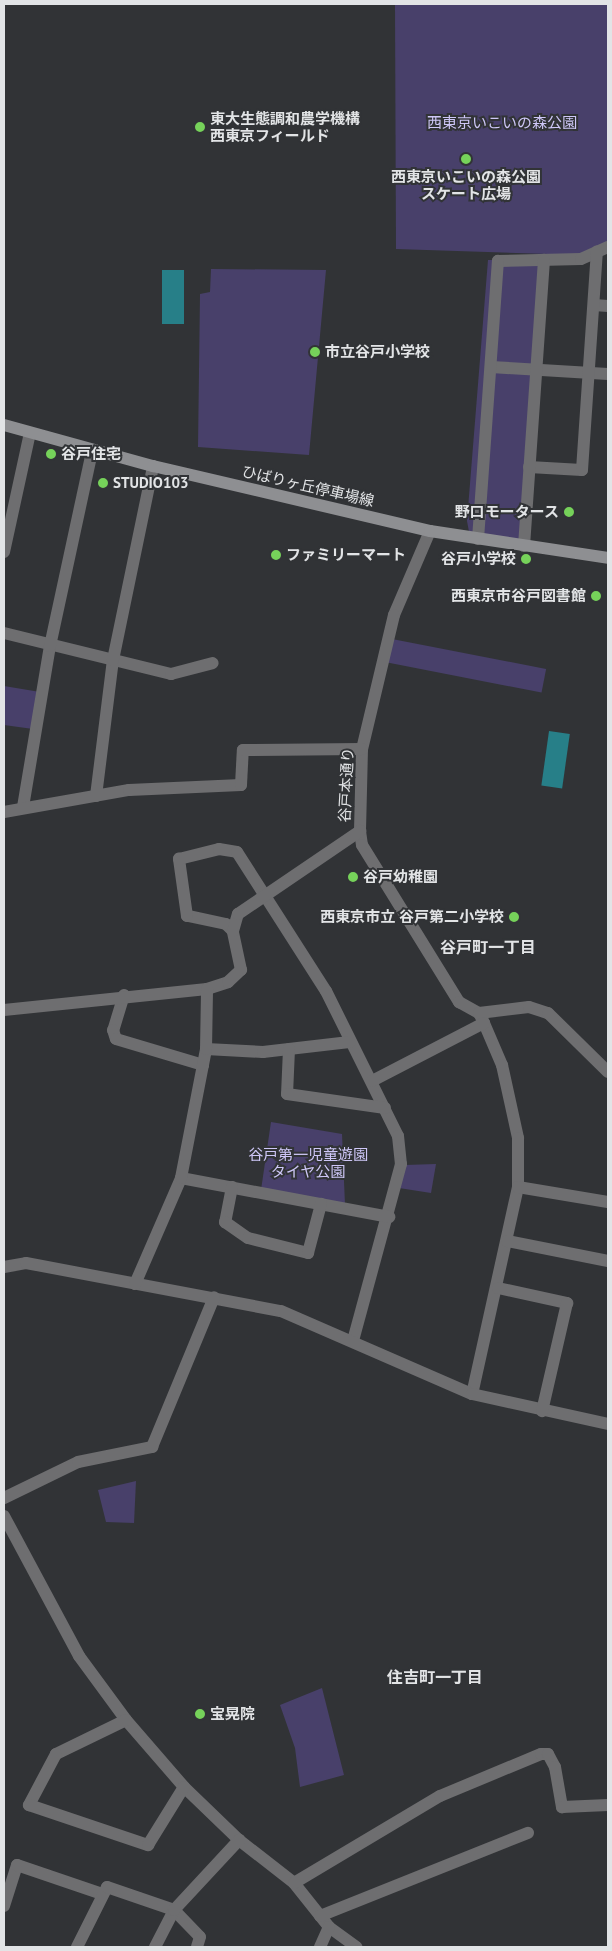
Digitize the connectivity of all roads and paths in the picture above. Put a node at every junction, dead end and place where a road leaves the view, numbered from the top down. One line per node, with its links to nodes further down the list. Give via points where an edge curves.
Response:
1 (603, 249): 2 (street, via 581,259); 3 (street)
2 (544, 260): 5 (street, via 498,260); 6 (street)
3 (594, 305): 4 (street); 7 (street)
4 (608, 306)
5 (490, 367): 6 (street); 15 (street)
6 (537, 368): 7 (street); 13 (street)
7 (589, 372): 8 (street); 13 (street, via 582,470)
8 (608, 374)
9 (4, 425): 10 (main road, ひばりヶ丘停車場線)
10 (30, 433): 11 (main road, ひばりヶ丘停車場線); 17 (street)
11 (92, 451): 12 (main road, ひばりヶ丘停車場線); 20 (street)
12 (153, 466): 14 (main road, ひばりヶ丘停車場線); 21 (street)
13 (530, 467): 16 (street)
14 (430, 531): 15 (main road, ひばりヶ丘停車場線); 23 (street, 谷戸本通り, via 394,615)
15 (478, 538): 16 (main road, ひばりヶ丘停車場線)
16 (524, 546): 18 (main road, ひばりヶ丘停車場線)
17 (4, 552)
18 (608, 558)
19 (4, 633): 20 (street)
20 (50, 646): 21 (street); 25 (street)
21 (113, 660): 22 (street, via 171,674); 24 (street)
22 (213, 663)
23 (362, 749): 24 (street, via 243,750 241,785 128,790); 27 (street, 谷戸本通り)
24 (96, 796): 25 (street)
25 (23, 807): 26 (street)
26 (4, 812)
27 (360, 831): 28 (street); 33 (street, 谷戸本通り, via 362,845 459,1002)
28 (263, 894): 29 (street, via 238,914); 29 (street, via 237,852 219,849 179,859 187,916 226,924); 34 (street, via 326,991)
29 (233, 931): 30 (street, via 241,970 228,982)
30 (207, 989): 31 (street); 35 (street)
31 (124, 995): 32 (street, via 53,1008); 37 (street, via 113,1030 116,1039)
32 (4, 1010)
33 (481, 1018): 38 (street, via 529,1007 548,1012); 39 (street); 43 (street, via 502,1065 518,1138)
34 (349, 1042): 36 (street); 39 (street)
35 (206, 1049): 36 (street); 37 (street)
36 (289, 1049): 40 (street, via 287,1094)
37 (203, 1065): 41 (street)
38 (608, 1067)
39 (372, 1081): 40 (street)
40 (385, 1108): 46 (street, via 398,1136 401,1164)
41 (181, 1178): 42 (street); 50 (street)
42 (232, 1187): 45 (street); 45 (street, via 225,1222 248,1238 308,1253)
43 (518, 1187): 44 (street); 47 (street)
44 (608, 1202)
45 (321, 1204): 46 (street)
46 (389, 1217): 53 (street)
47 (507, 1241): 48 (street); 51 (street)
48 (608, 1261)
49 (4, 1267): 50 (street, via 26,1263)
50 (135, 1284): 52 (street)
51 (498, 1288): 54 (street); 55 (street, via 567,1303)
52 (214, 1297): 53 (street, via 281,1311); 57 (street, via 152,1447 78,1462)
53 (353, 1341): 54 (street)
54 (472, 1394): 55 (street)
55 (542, 1411): 56 (street)
56 (608, 1424)
57 (4, 1498)
58 (4, 1516): 59 (street, via 79,1656)
59 (126, 1720): 60 (street); 60 (street, via 56,1754 29,1805 148,1845)
60 (184, 1787): 63 (street)
61 (608, 1805): 64 (street, via 562,1808 555,1766 548,1754 542,1754 440,1796)
62 (528, 1833): 68 (street)
63 (238, 1840): 64 (street); 67 (street)
64 (294, 1883): 68 (street)
65 (102, 1894): 66 (street, via 17,1865); 67 (street, via 107,1887 116,1888); 70 (street)
66 (4, 1906)
67 (174, 1910): 71 (street); 72 (street, via 200,1937)
68 (320, 1916): 69 (street)
69 (329, 1926): 73 (street); 74 (street)
70 (77, 1947)
71 (155, 1947)
72 (197, 1947)
73 (320, 1947)
74 (357, 1947)

